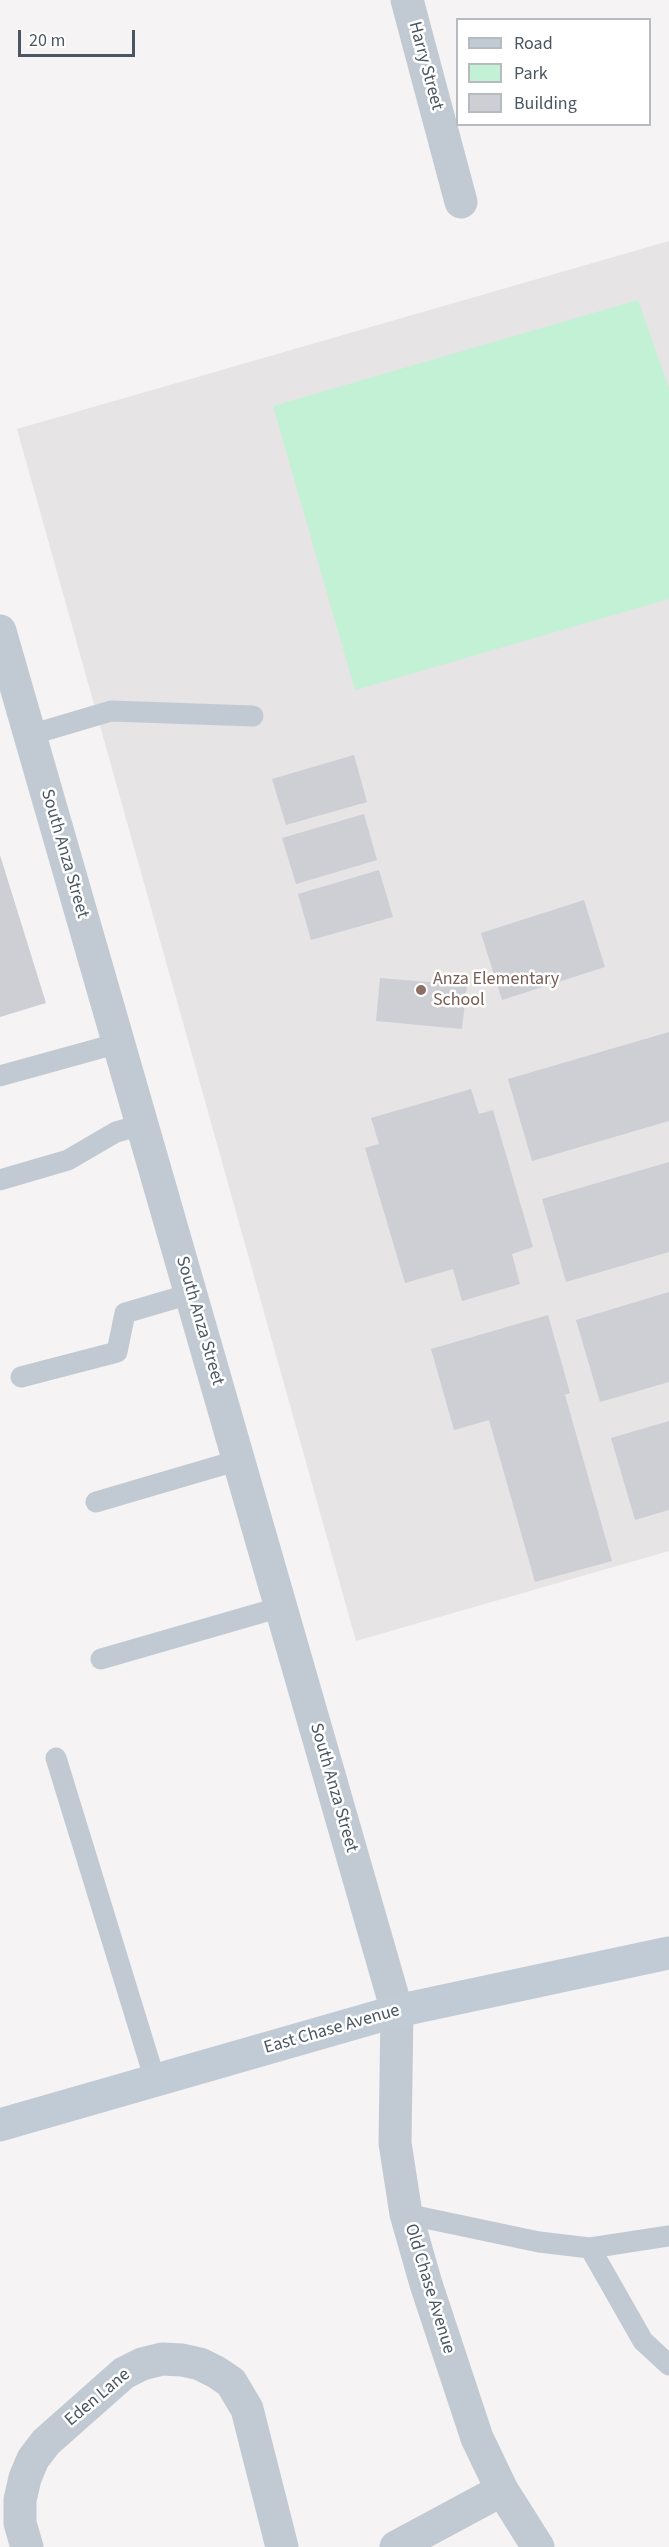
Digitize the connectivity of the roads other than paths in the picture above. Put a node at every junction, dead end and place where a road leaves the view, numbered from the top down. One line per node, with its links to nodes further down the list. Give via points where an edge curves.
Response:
1 (407, 0): 2 (street, Harry Street)
2 (461, 202)
3 (0, 631): 5 (street, South Anza Street)
4 (253, 716): 5 (lane, via 111,711)
5 (30, 735): 6 (street, South Anza Street)
6 (118, 1043): 7 (lane); 8 (street, South Anza Street)
7 (0, 1076)
8 (142, 1125): 9 (lane, via 116,1132 68,1160); 10 (street, South Anza Street)
9 (0, 1180)
10 (190, 1293): 11 (lane, via 125,1313 117,1352); 12 (street, South Anza Street)
11 (21, 1377)
12 (239, 1460): 13 (lane); 14 (street, South Anza Street)
13 (96, 1502)
14 (281, 1607): 15 (lane); 18 (street, South Anza Street)
15 (101, 1659)
16 (56, 1758): 19 (lane)
17 (669, 1953): 18 (main road, East Chase Avenue)
18 (397, 2011): 19 (main road, East Chase Avenue); 21 (street, Old Chase Avenue, via 395,2143)
19 (155, 2080): 20 (main road, East Chase Avenue)
20 (0, 2125)
21 (406, 2214): 23 (lane, via 539,2242); 25 (street, Old Chase Avenue, via 477,2439)
22 (669, 2236): 23 (lane)
23 (590, 2248): 24 (lane, via 643,2341)
24 (669, 2365)
25 (502, 2490): 28 (street); 29 (street, Old Chase Avenue)
26 (27, 2547): 27 (street, Eden Lane, via 20,2523 20,2500 33,2459 46,2442 123,2373 162,2359 200,2364 231,2382 247,2409)
27 (282, 2547)
28 (396, 2547)
29 (538, 2547)

